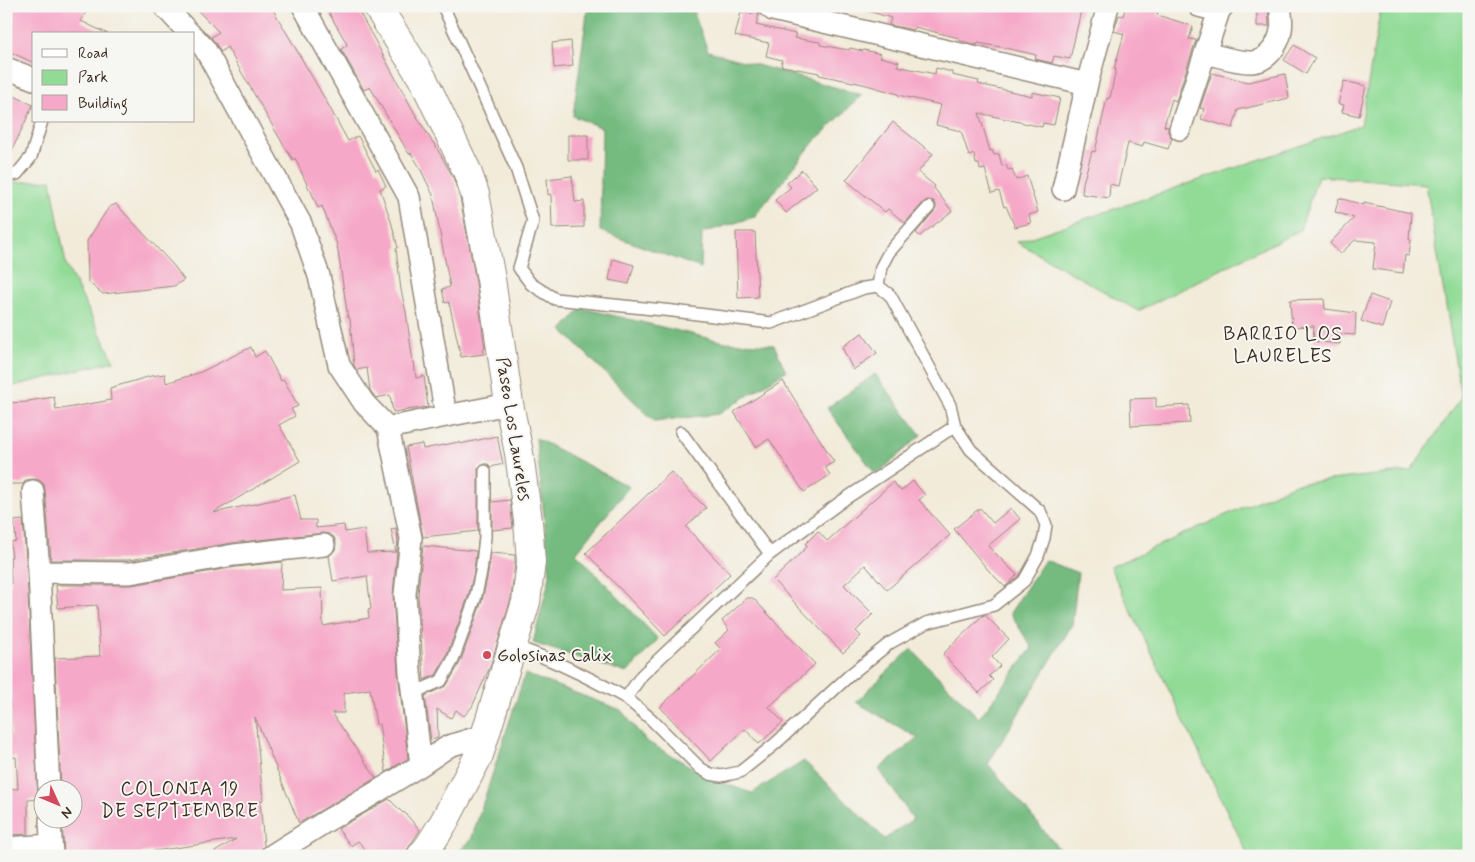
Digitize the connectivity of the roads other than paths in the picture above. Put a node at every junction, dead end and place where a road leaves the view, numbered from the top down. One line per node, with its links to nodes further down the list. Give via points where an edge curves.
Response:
1 (164, 6): 9 (street)
2 (303, 6): 22 (street, via 409,197)
3 (377, 6): 21 (street, Paseo Los Laureles, via 424,80 468,171 491,279)
4 (443, 6): 20 (lane, via 516,168 532,222 519,268 531,284 555,299 770,323 864,288)
5 (768, 6): 14 (street, via 773,10)
6 (1108, 6): 14 (street)
7 (1281, 6): 11 (street, via 1279,39 1264,58 1252,62)
8 (1214, 8): 11 (street)
9 (188, 32)
10 (195, 38): 24 (street, via 205,49 301,224 319,276 339,365 364,403)
11 (1205, 53): 16 (street)
12 (6, 68): 13 (street)
13 (32, 78)
14 (1087, 84): 18 (street)
15 (42, 122): 17 (lane, via 31,157 17,174)
16 (1180, 129)
17 (6, 176)
18 (1063, 189)
19 (929, 207): 20 (lane, via 888,252)
20 (878, 286): 23 (lane, via 890,295 950,405)
21 (509, 404): 22 (street); 31 (street, Paseo Los Laureles, via 519,453 531,562 526,602)
22 (446, 416): 24 (street)
23 (955, 426): 29 (lane, via 842,501); 33 (lane, via 971,450 1040,511 1046,525 1044,538 1024,581 994,605 926,623 890,643 740,772 721,776 700,768)
24 (388, 428): 32 (street, via 411,538 405,594)
25 (680, 432): 29 (lane)
26 (485, 470): 32 (lane, via 485,537 475,599 453,660 441,681)
27 (33, 491): 30 (street)
28 (324, 546): 30 (street, via 234,555 130,574)
29 (770, 554): 33 (lane, via 642,675)
30 (39, 572): 36 (street)
31 (513, 646): 33 (lane); 34 (street, Paseo Los Laureles)
32 (412, 693): 35 (street)
33 (626, 698)
34 (485, 735): 35 (street, via 449,746); 41 (street, Paseo Los Laureles, via 462,788)
35 (421, 765): 40 (street)
36 (49, 780)
37 (50, 830): 39 (street)
38 (6, 848): 39 (street)
39 (51, 850)
40 (271, 856)
41 (421, 856)

